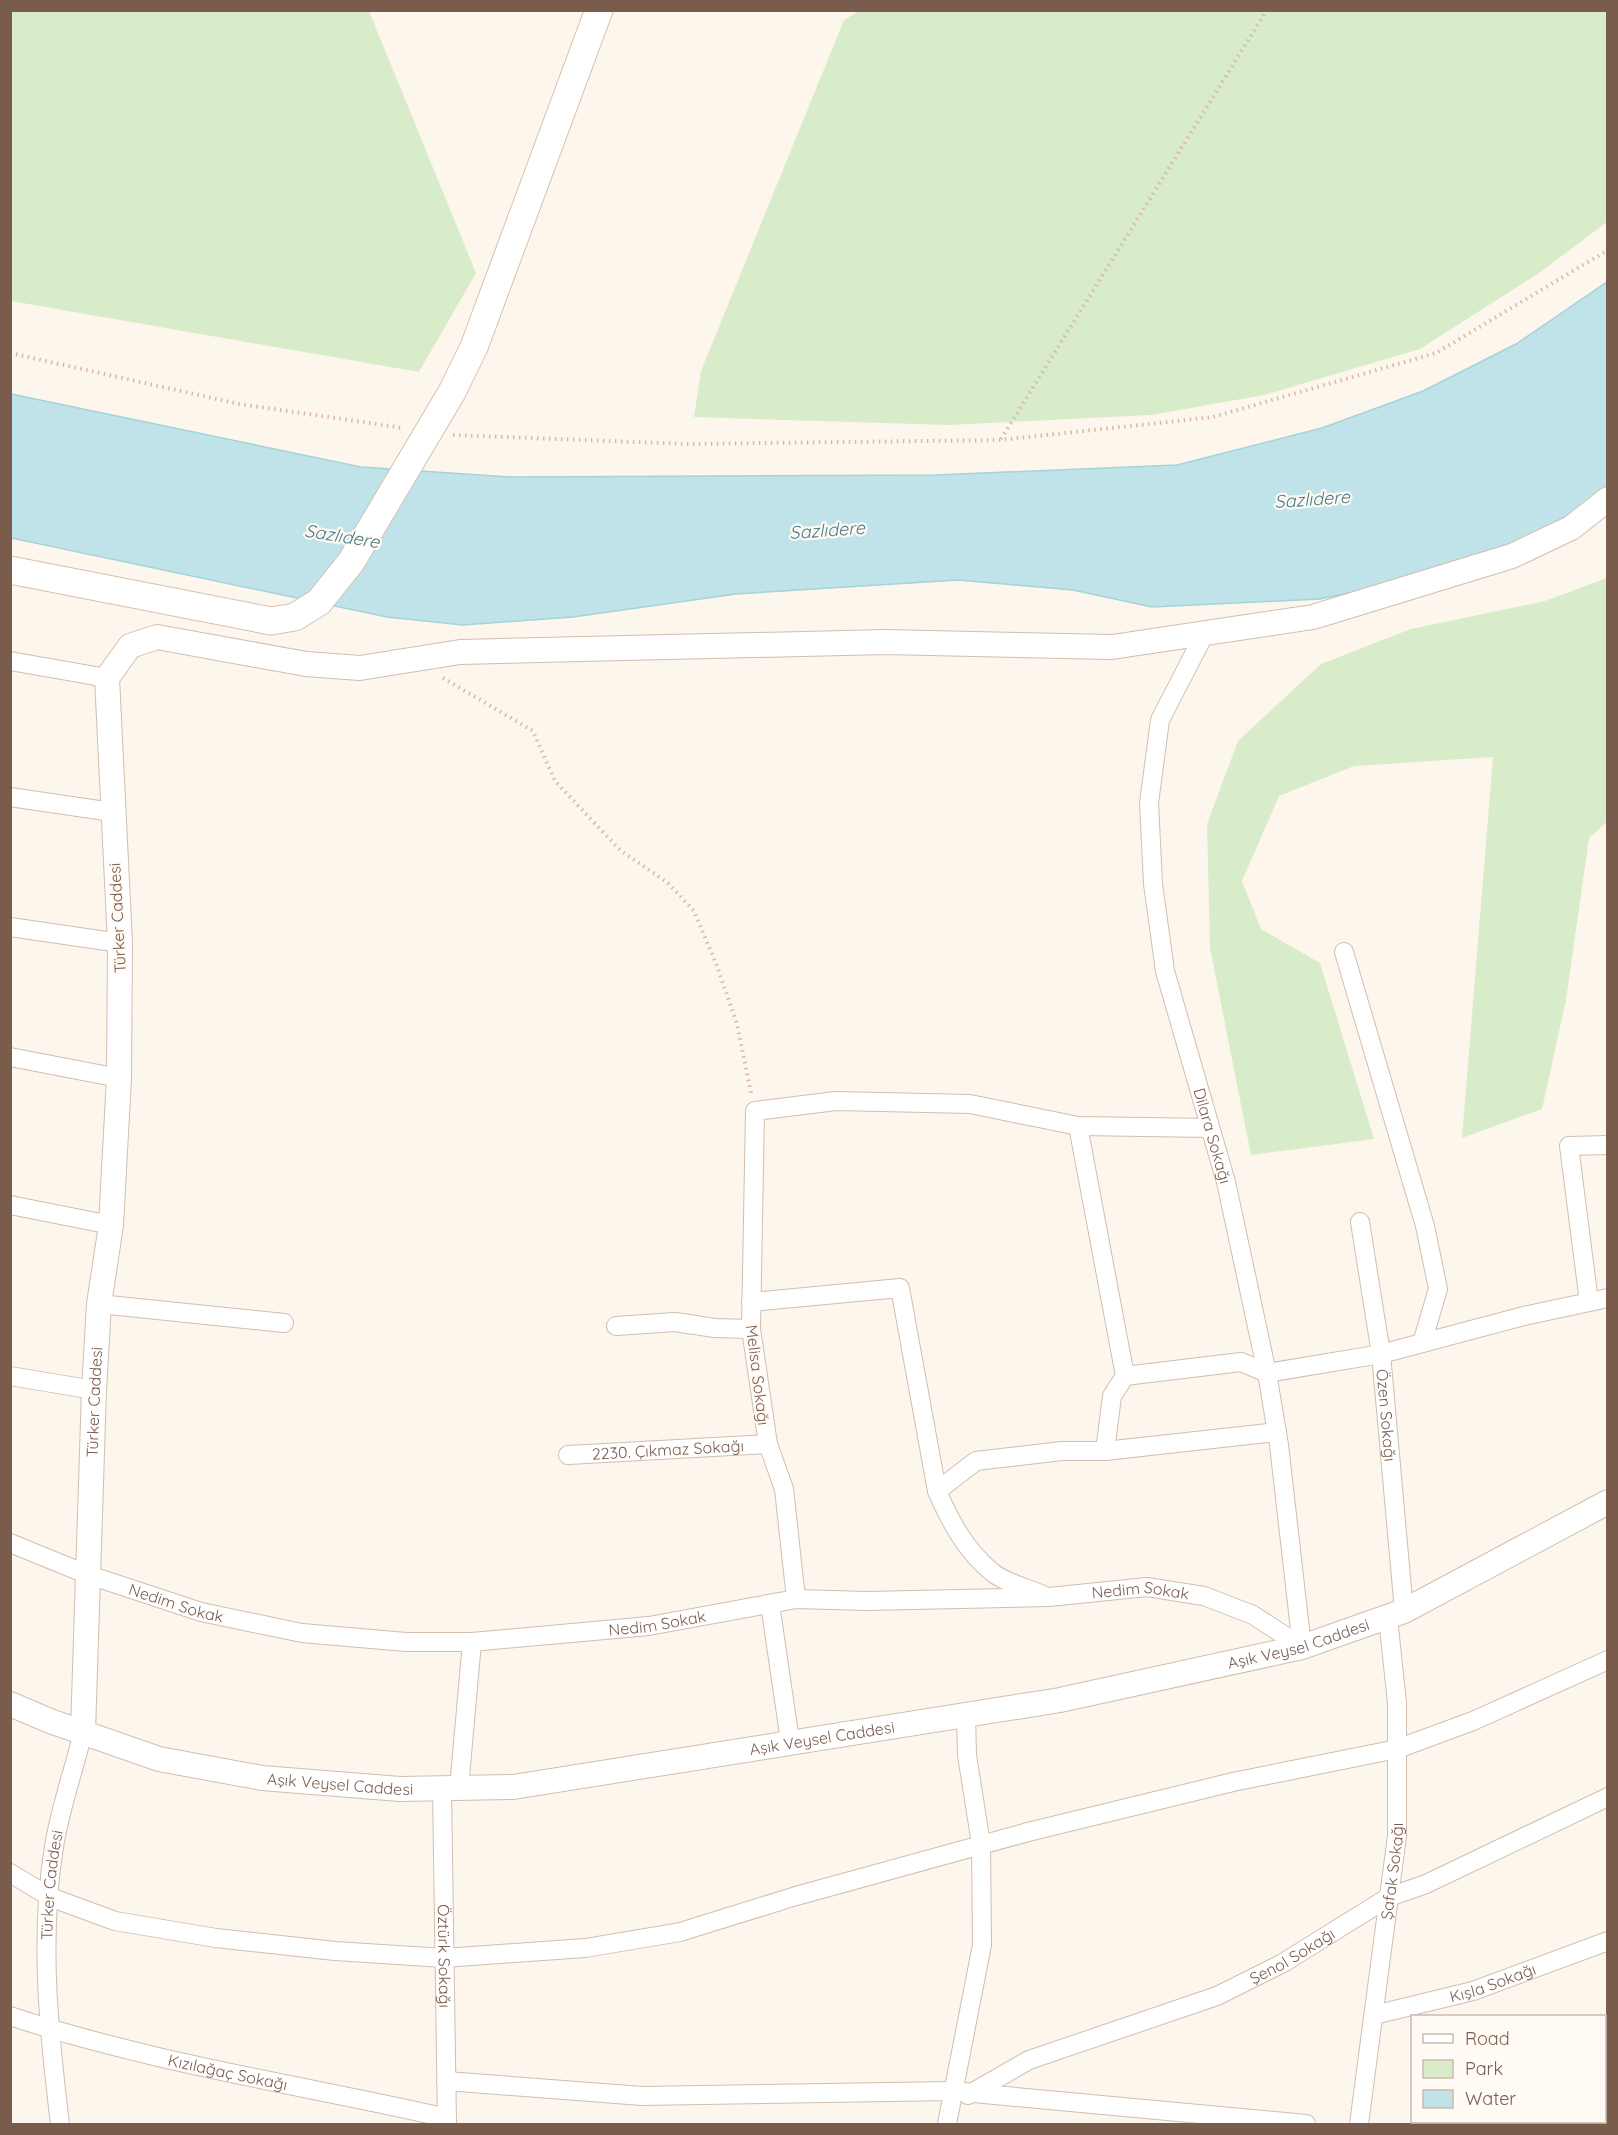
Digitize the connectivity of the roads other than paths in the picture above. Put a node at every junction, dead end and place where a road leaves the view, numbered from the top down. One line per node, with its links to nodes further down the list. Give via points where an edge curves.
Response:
1 (599, 10): 3 (main road, via 474,347 430,432 356,553 319,602 295,618 270,621)
2 (1608, 499): 4 (street, via 1571,528 1512,556 1312,617)
3 (10, 570)
4 (1205, 633): 6 (street, via 1112,647 885,642 460,652 360,668 306,664 157,637 130,646); 15 (street, Dilara Sokağı, via 1160,720 1149,803 1153,884 1165,971)
5 (10, 660): 6 (street)
6 (106, 678): 8 (street, Türker Caddesi)
7 (10, 797): 8 (street)
8 (112, 812): 10 (street, Türker Caddesi)
9 (10, 927): 10 (street)
10 (120, 943): 13 (street, Türker Caddesi)
11 (1344, 952): 27 (street, via 1425,1226 1438,1289)
12 (10, 1057): 13 (street)
13 (119, 1078): 19 (street, Türker Caddesi)
14 (1078, 1126): 15 (street); 21 (street, Melisa Sokağı, via 970,1104 836,1101 754,1111); 31 (street)
15 (1210, 1128): 29 (street, Dilara Sokağı, via 1226,1182)
16 (1608, 1145): 22 (street, via 1569,1146)
17 (10, 1205): 19 (street)
18 (1360, 1222): 28 (street, Özen Sokağı)
19 (111, 1225): 23 (street, Türker Caddesi)
20 (1608, 1298): 22 (street)
21 (751, 1302): 26 (street, Melisa Sokağı); 37 (street, via 900,1288)
22 (1589, 1302): 27 (street)
23 (99, 1304): 24 (street); 32 (street, Türker Caddesi)
24 (284, 1323)
25 (616, 1326): 26 (street, via 675,1322)
26 (751, 1329): 34 (street, Melisa Sokağı)
27 (1422, 1343): 28 (street)
28 (1381, 1354): 29 (street); 44 (street, Özen Sokağı)
29 (1267, 1373): 31 (street, via 1241,1362); 33 (street, Dilara Sokağı)
30 (10, 1376): 32 (street)
31 (1125, 1376): 35 (street, via 1112,1396)
32 (94, 1390): 40 (street, Türker Caddesi)
33 (1277, 1432): 35 (street); 46 (street, Dilara Sokağı)
34 (768, 1444): 36 (street, 2230. Çıkmaz Sokağı); 42 (street, Melisa Sokağı, via 784,1489)
35 (1105, 1451): 37 (street, via 1062,1451 976,1461)
36 (568, 1455)
37 (937, 1491): 41 (street, via 964,1543 993,1573)
38 (1608, 1502): 44 (street, Aşık Veysel Caddesi)
39 (10, 1543): 40 (street, Nedim Sokak)
40 (86, 1574): 45 (street, Nedim Sokak, via 201,1612 302,1633 406,1642); 50 (street, Türker Caddesi)
41 (1049, 1597): 42 (street, Nedim Sokak); 46 (street, Nedim Sokak, via 1147,1587 1204,1596 1253,1615)
42 (796, 1599): 43 (street, Nedim Sokak)
43 (770, 1604): 45 (street, Nedim Sokak, via 649,1626); 51 (street)
44 (1396, 1614): 46 (street, Aşık Veysel Caddesi); 52 (street, Şafak Sokağı)
45 (472, 1642): 53 (street, Öztürk Sokağı)
46 (1302, 1647): 49 (street, Aşık Veysel Caddesi, via 1060,1700)
47 (1608, 1660): 52 (street, via 1473,1721)
48 (10, 1704): 50 (street, Aşık Veysel Caddesi)
49 (966, 1715): 51 (street, Aşık Veysel Caddesi); 55 (street, via 967,1755)
50 (83, 1732): 53 (street, Aşık Veysel Caddesi, via 159,1759 262,1778 400,1789); 57 (street, Türker Caddesi, via 54,1846)
51 (790, 1742): 53 (street, Aşık Veysel Caddesi, via 513,1787)
52 (1397, 1749): 55 (street, via 1233,1782); 58 (street, Şafak Sokağı, via 1397,1836)
53 (451, 1788): 60 (street, Öztürk Sokağı)
54 (1608, 1797): 58 (street, Şenol Sokağı, via 1426,1884)
55 (981, 1844): 60 (street, via 680,1932 585,1948); 65 (street, via 982,1945)
56 (10, 1872): 57 (street)
57 (50, 1897): 60 (street, via 115,1921 216,1938 335,1952); 63 (street, Türker Caddesi, via 46,1941)
58 (1389, 1897): 61 (street, Şafak Sokağı); 65 (street, Şenol Sokağı, via 1283,1963 1217,1996 1029,2060)
59 (1608, 1941): 61 (street, Kışla Sokağı, via 1473,1990)
60 (444, 1958): 64 (street, Öztürk Sokağı)
61 (1374, 2015): 70 (street, Şafak Sokağı)
62 (10, 2016): 63 (street, Kızılağaç Sokağı)
63 (51, 2030): 66 (street, Kızılağaç Sokağı); 67 (street, Türker Caddesi)
64 (446, 2081): 65 (street, via 642,2096); 66 (street, Öztürk Sokağı)
65 (960, 2093): 68 (street); 69 (street)
66 (447, 2121)
67 (60, 2124)
68 (947, 2124)
69 (1305, 2124)
70 (1359, 2124)

